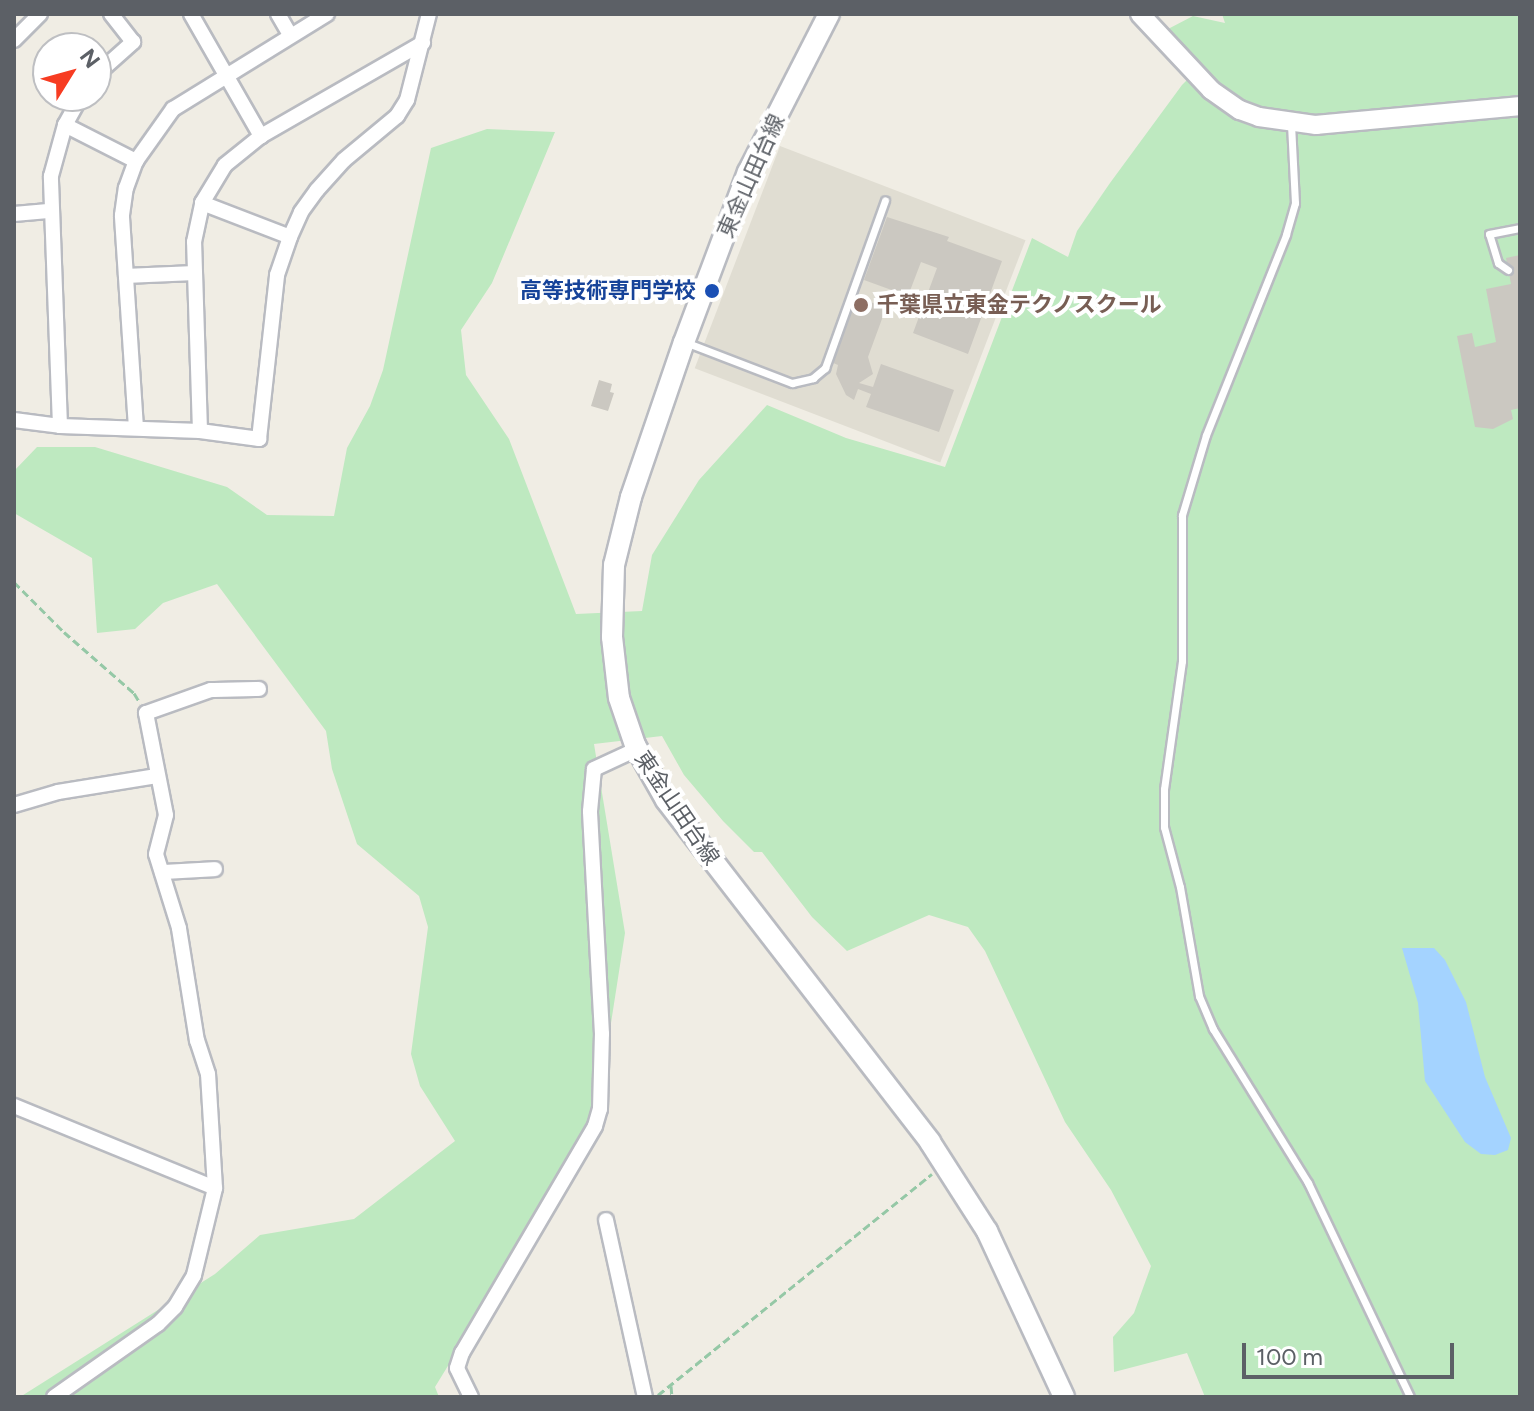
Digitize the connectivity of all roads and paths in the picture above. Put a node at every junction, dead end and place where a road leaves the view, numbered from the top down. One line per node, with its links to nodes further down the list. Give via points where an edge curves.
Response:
1 (40, 14): 10 (street)
2 (111, 14): 12 (street, via 133,42)
3 (191, 14): 13 (street)
4 (278, 14): 9 (street)
5 (327, 14): 9 (street)
6 (429, 14): 11 (street)
7 (829, 14): 29 (main road, 東金山田台線, via 748,172)
8 (1140, 14): 16 (street, via 1211,90 1240,110)
9 (290, 35): 13 (street)
10 (14, 40)
11 (423, 43): 18 (street); 25 (street, via 407,100 397,116 317,190)
12 (112, 61)
13 (227, 74): 18 (street); 19 (street, via 173,109)
14 (1520, 106): 16 (street)
15 (72, 112): 17 (street)
16 (1291, 124): 53 (lane, via 1295,203 1206,435 1182,515 1182,661 1164,789 1164,827 1203,1007 1308,1183)
17 (65, 125): 19 (street); 22 (street, via 51,176)
18 (261, 136): 21 (street, via 225,165)
19 (136, 161): 28 (street, via 122,215)
20 (885, 200): 29 (lane, via 825,368 813,378 792,383)
21 (202, 203): 25 (street); 27 (street)
22 (51, 211): 23 (street); 31 (street)
23 (14, 214)
24 (1520, 228): 26 (lane, via 1489,234 1490,249)
25 (290, 237): 33 (street, via 277,275 259,439)
26 (1508, 270)
27 (194, 273): 28 (street); 33 (street)
28 (126, 276): 32 (street)
29 (684, 342): 37 (main road, 東金山田台線, via 631,497 614,565 612,637 619,698)
30 (14, 420): 31 (street)
31 (60, 426): 32 (street)
32 (136, 428): 33 (street)
33 (200, 431)
34 (14, 582): 36 (path, via 134,693)
35 (259, 689): 36 (street, via 211,690)
36 (146, 713): 38 (street)
37 (637, 749): 43 (main road, 東金山田台線, via 705,853); 48 (street, via 594,769 590,811 602,1034 600,1109 595,1126 462,1353 457,1368)
38 (157, 776): 39 (street); 41 (street, via 166,815 156,854)
39 (14, 805)
40 (215, 869): 41 (street)
41 (162, 872): 44 (street, via 179,928 197,1041 208,1074)
42 (14, 1106): 44 (street)
43 (945, 1165): 46 (path); 52 (main road, 東金山田台線, via 987,1231)
44 (215, 1188): 47 (street, via 194,1275 175,1307)
45 (606, 1220): 49 (street)
46 (671, 1386): 50 (path); 51 (path)
47 (54, 1397)
48 (471, 1397)
49 (645, 1397)
50 (655, 1397)
51 (672, 1397)
52 (1064, 1397)
53 (1410, 1397)

